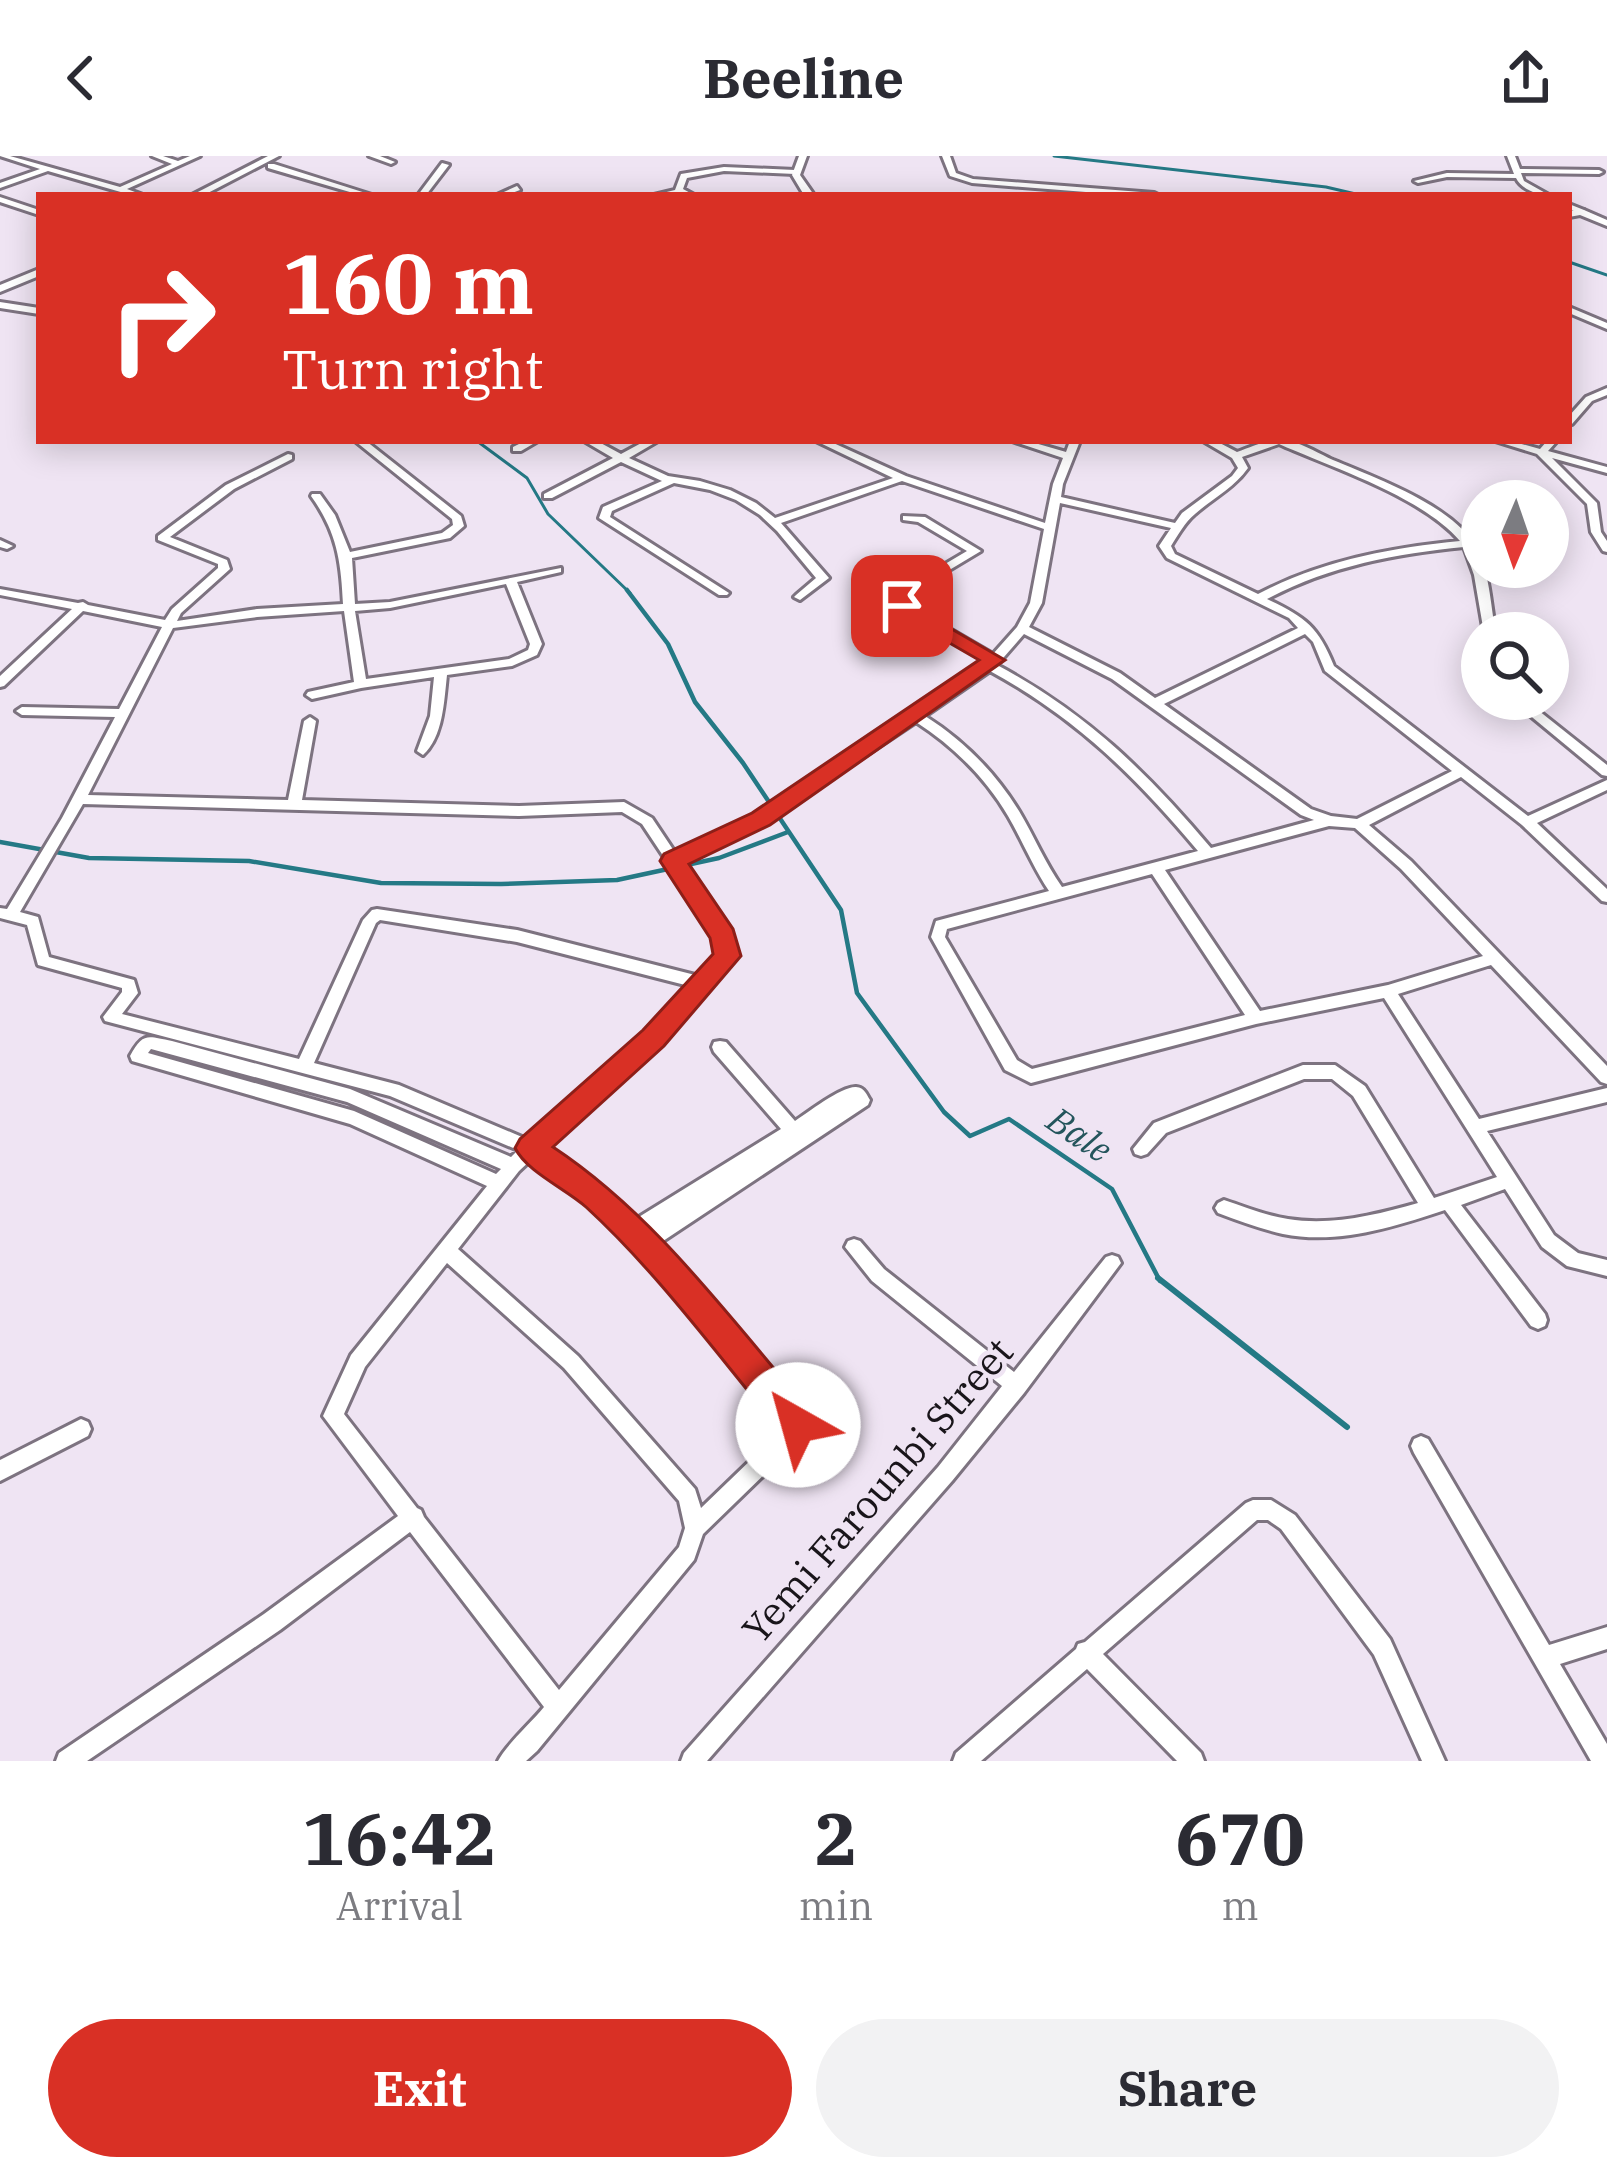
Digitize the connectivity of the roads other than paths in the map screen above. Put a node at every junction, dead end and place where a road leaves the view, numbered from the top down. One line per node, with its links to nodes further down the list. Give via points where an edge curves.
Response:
1 (2, 156): 15 (street)
2 (156, 156): 13 (street)
3 (196, 156): 13 (street)
4 (290, 156): 11 (main road)
5 (374, 156): 12 (street)
6 (803, 156): 16 (main road)
7 (946, 156): 34 (street, via 950,170 971,181)
8 (1502, 156): 9 (street)
9 (1511, 156): 18 (street)
10 (55, 158): 15 (street)
11 (273, 161): 26 (main road); 27 (main road); 28 (street)
12 (391, 162)
13 (179, 164): 22 (street)
14 (445, 165): 29 (street)
15 (42, 168): 20 (street); 22 (street)
16 (795, 172): 23 (street, via 703,172 684,176); 33 (main road)
17 (1599, 172): 18 (street)
18 (1517, 174): 19 (street); 35 (street)
19 (1418, 182)
20 (0, 186)
21 (517, 188): 30 (street)
22 (123, 189): 24 (street); 25 (street)
23 (678, 191): 31 (street); 32 (street)
24 (116, 192)
25 (131, 192)
26 (204, 192)
27 (219, 192)
28 (360, 192)
29 (426, 192)
30 (508, 192)
31 (673, 192)
32 (681, 192)
33 (807, 192)
34 (1115, 192)
35 (1541, 192)
36 (0, 199): 38 (street)
37 (1573, 210): 39 (main road)
38 (36, 212)
39 (1605, 220)
40 (36, 271): 41 (main road)
41 (0, 285)
42 (0, 305): 43 (street)
43 (36, 311)
44 (1572, 311): 45 (street)
45 (1607, 326)
46 (1607, 391): 47 (street)
47 (1572, 418)
48 (363, 444): 79 (street, via 459,526 446,536)
49 (526, 444): 60 (street)
50 (595, 444): 65 (street)
51 (648, 444): 65 (street)
52 (828, 444): 67 (street)
53 (1028, 444): 62 (street)
54 (1074, 444): 62 (street)
55 (1214, 444): 63 (street)
56 (1270, 444): 63 (street)
57 (1285, 444): 76 (street, via 1426,509)
58 (1510, 444): 61 (street)
59 (1549, 444): 61 (street)
60 (517, 449)
61 (1541, 453): 66 (street); 78 (street, via 1592,503)
62 (1068, 455): 71 (street)
63 (1236, 456): 74 (street, via 1243,468 1236,478)
64 (288, 458): 88 (street, via 230,487 162,538 224,566 176,611)
65 (625, 458): 68 (street); 70 (street)
66 (1607, 470)
67 (902, 478): 73 (street); 75 (street)
68 (673, 480): 73 (street, via 717,488); 83 (street, via 607,509 604,518)
69 (316, 496): 79 (street)
70 (548, 496)
71 (1056, 499): 74 (street); 75 (street)
72 (907, 518): 91 (street, via 975,551 900,595 902,606)
73 (773, 521): 84 (street, via 823,578)
74 (1175, 526): 85 (street, via 1165,546 1171,556)
75 (1051, 528): 89 (street, via 1043,579)
76 (1461, 537)
77 (1461, 544): 85 (street, via 1346,560 1299,574)
78 (1607, 549)
79 (346, 556): 87 (street)
80 (557, 570): 81 (street)
81 (511, 582): 87 (street); 92 (street, via 533,652)
82 (0, 592): 86 (street)
83 (723, 593)
84 (800, 597)
85 (1257, 599): 90 (street)
86 (83, 605): 88 (street); 93 (street)
87 (350, 610): 88 (street); 94 (street)
88 (172, 625): 98 (street)
89 (1022, 628): 91 (street); 96 (street)
90 (1308, 628): 96 (street); 103 (street, via 1329,668)
91 (992, 663): 99 (street); 111 (street, via 1113,747)
92 (441, 672): 94 (street); 102 (street)
93 (0, 683)
94 (361, 684): 95 (street)
95 (312, 695)
96 (1156, 703): 108 (street, via 1264,785)
97 (22, 711): 98 (street)
98 (124, 712): 106 (street)
99 (914, 714): 112 (street); 114 (street, via 982,771)
100 (1542, 720): 104 (street)
101 (310, 721): 107 (street)
102 (423, 751)
103 (1462, 771): 109 (street); 110 (street)
104 (1607, 772)
105 (1607, 784): 109 (street)
106 (79, 799): 107 (street); 116 (street)
107 (295, 805): 112 (street, via 624,807 647,821)
108 (1329, 821): 110 (street); 111 (street)
109 (1526, 822): 115 (street)
110 (1359, 824): 117 (street)
111 (1208, 854): 113 (street)
112 (680, 870): 118 (street, via 724,936 727,956)
113 (1156, 870): 114 (street); 120 (street)
114 (1059, 894): 120 (street, via 937,931 1019,1073 1046,1076)
115 (1607, 897)
116 (6, 913): 122 (street, via 34,921 43,961 129,984 111,1017)
117 (1493, 958): 119 (street); 123 (street)
118 (706, 985): 122 (street, via 517,936 377,914); 126 (street)
119 (1388, 991): 120 (street); 125 (street)
120 (1256, 1018)
121 (720, 1047): 133 (street, via 797,1136)
122 (305, 1064): 126 (street, via 393,1090)
123 (1607, 1077)
124 (1607, 1095): 125 (street)
125 (1476, 1127): 129 (street)
126 (531, 1148): 128 (street); 133 (street)
127 (1141, 1149): 131 (street, via 1160,1128 1210,1108 1304,1072 1335,1072 1359,1091)
128 (513, 1166): 130 (street); 130 (street, via 350,1096 172,1047 147,1042 139,1050 143,1058 354,1118)
129 (1509, 1180): 131 (street); 137 (street, via 1561,1254)
130 (501, 1184): 135 (street)
131 (1440, 1204): 132 (street, via 1329,1229 1287,1227); 138 (street)
132 (1224, 1208)
133 (638, 1237): 144 (street, via 798,1425)
134 (854, 1247): 139 (street)
135 (448, 1252): 143 (street, via 358,1361 333,1416); 144 (street, via 571,1362 688,1496)
136 (1112, 1263): 139 (street, Yemi Farounbi Street)
137 (1607, 1268)
138 (1538, 1320)
139 (1016, 1386): 152 (street, Yemi Farounbi Street)
140 (81, 1429): 142 (street)
141 (1421, 1446): 147 (street)
142 (0, 1472)
143 (414, 1517): 148 (street); 150 (street)
144 (695, 1528): 148 (street, via 687,1553)
145 (1607, 1639): 147 (street)
146 (1086, 1652): 153 (street); 154 (street); 155 (street, via 1253,1510 1271,1510 1382,1647)
147 (1546, 1657): 156 (street)
148 (556, 1706): 149 (street)
149 (535, 1752): 151 (street)
150 (67, 1761)
151 (508, 1761)
152 (692, 1761)
153 (964, 1761)
154 (1193, 1761)
155 (1434, 1761)
156 (1604, 1761)

